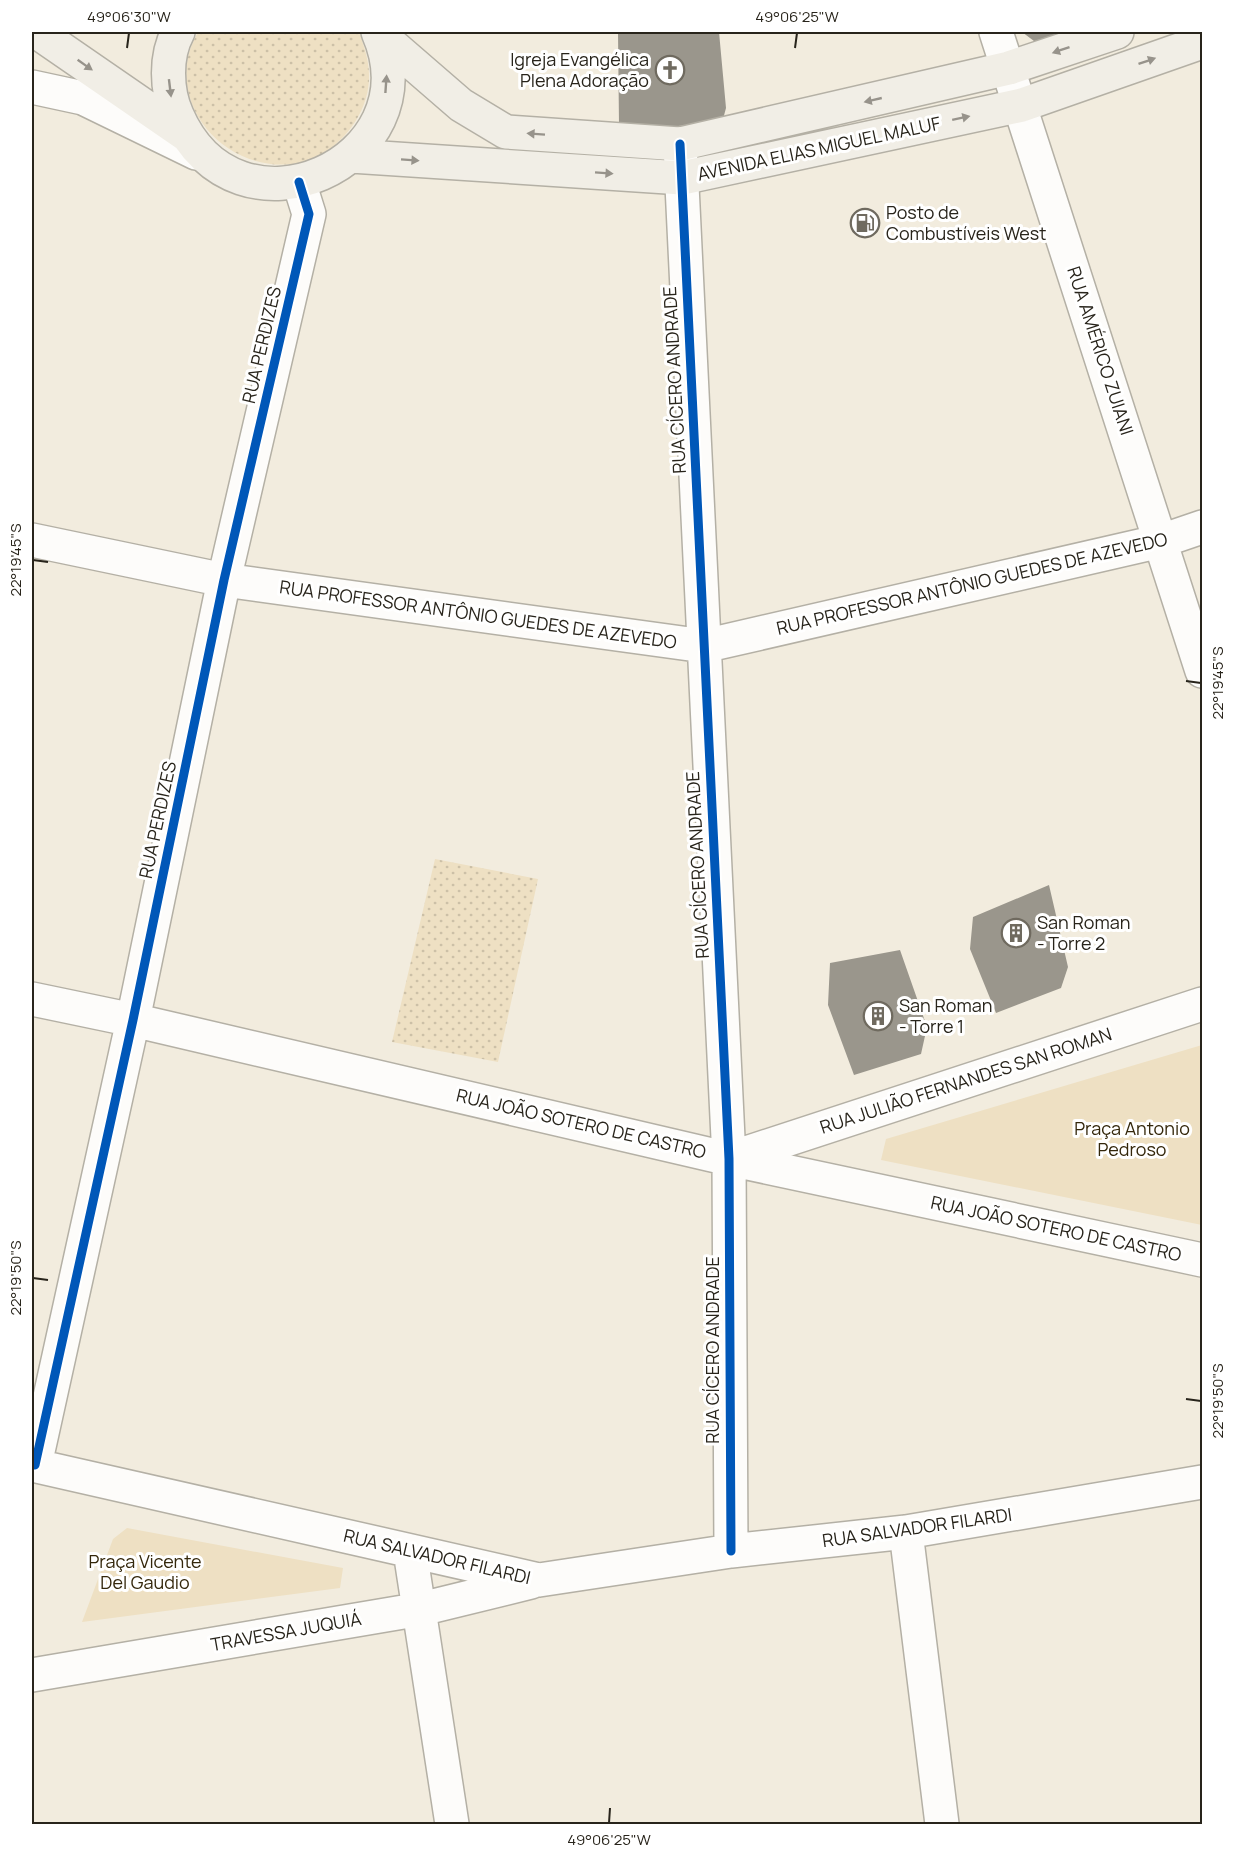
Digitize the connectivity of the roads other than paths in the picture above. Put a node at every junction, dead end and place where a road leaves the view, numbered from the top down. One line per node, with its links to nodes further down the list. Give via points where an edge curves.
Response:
1 (37, 32): 10 (main road, one-way to 10)
2 (178, 32): 10 (main road, one-way to 10, via 168,72 172,104)
3 (996, 32): 7 (street, RUA AMÉRICO ZUIANI)
4 (1117, 32): 7 (main road, AVENIDA ELIAS MIGUEL MALUF, one-way to 7)
5 (378, 33): 11 (main road, AVENIDA ELIAS MIGUEL MALUF, one-way to 5, via 506,132 461,105); 12 (main road, one-way to 5, via 372,131 385,100 387,67)
6 (1203, 42): 9 (main road, AVENIDA ELIAS MIGUEL MALUF, one-way to 6)
7 (1009, 68): 9 (street, RUA AMÉRICO ZUIANI); 11 (main road, AVENIDA ELIAS MIGUEL MALUF, one-way to 11)
8 (32, 87): 13 (street, via 83,98)
9 (1022, 105): 14 (main road, AVENIDA ELIAS MIGUEL MALUF, one-way to 9); 18 (street, RUA AMÉRICO ZUIANI)
10 (185, 134): 13 (main road)
11 (680, 144): 14 (street, RUA CÍCERO ANDRADE)
12 (351, 156): 14 (main road, AVENIDA ELIAS MIGUEL MALUF, one-way to 14); 15 (main road, via 327,173)
13 (206, 159): 15 (main road, via 234,176 266,184)
14 (682, 178): 20 (street, RUA CÍCERO ANDRADE)
15 (299, 182): 19 (street, RUA PERDIZES, via 309,213)
16 (1203, 527): 18 (street, RUA PROFESSOR ANTÔNIO GUEDES DE AZEVEDO)
17 (32, 540): 19 (street, RUA PROFESSOR ANTÔNIO GUEDES DE AZEVEDO)
18 (1161, 541): 20 (street, RUA PROFESSOR ANTÔNIO GUEDES DE AZEVEDO); 21 (street, RUA AMÉRICO ZUIANI)
19 (224, 580): 20 (street, RUA PROFESSOR ANTÔNIO GUEDES DE AZEVEDO); 24 (street, RUA PERDIZES)
20 (704, 646): 25 (street, RUA CÍCERO ANDRADE)
21 (1203, 671)
22 (32, 999): 24 (street, RUA JOÃO SOTERO DE CASTRO)
23 (1203, 1004): 25 (street, RUA JULIÃO FERNANDES SAN ROMAN)
24 (133, 1020): 25 (street, RUA JOÃO SOTERO DE CASTRO); 27 (street, RUA PERDIZES)
25 (729, 1159): 26 (street, RUA JOÃO SOTERO DE CASTRO); 31 (street, RUA CÍCERO ANDRADE)
26 (1203, 1260)
27 (33, 1465): 30 (street, RUA SALVADOR FILARDI)
28 (1203, 1482): 29 (street, RUA SALVADOR FILARDI)
29 (906, 1532): 31 (street, RUA SALVADOR FILARDI); 36 (street)
30 (410, 1551): 32 (street, RUA SALVADOR FILARDI); 33 (street)
31 (731, 1551): 32 (street, RUA SALVADOR FILARDI)
32 (539, 1580): 33 (street, TRAVESSA JUQUIÁ)
33 (421, 1609): 34 (street, TRAVESSA JUQUIÁ); 35 (street)
34 (32, 1675)
35 (452, 1824)
36 (942, 1824)

